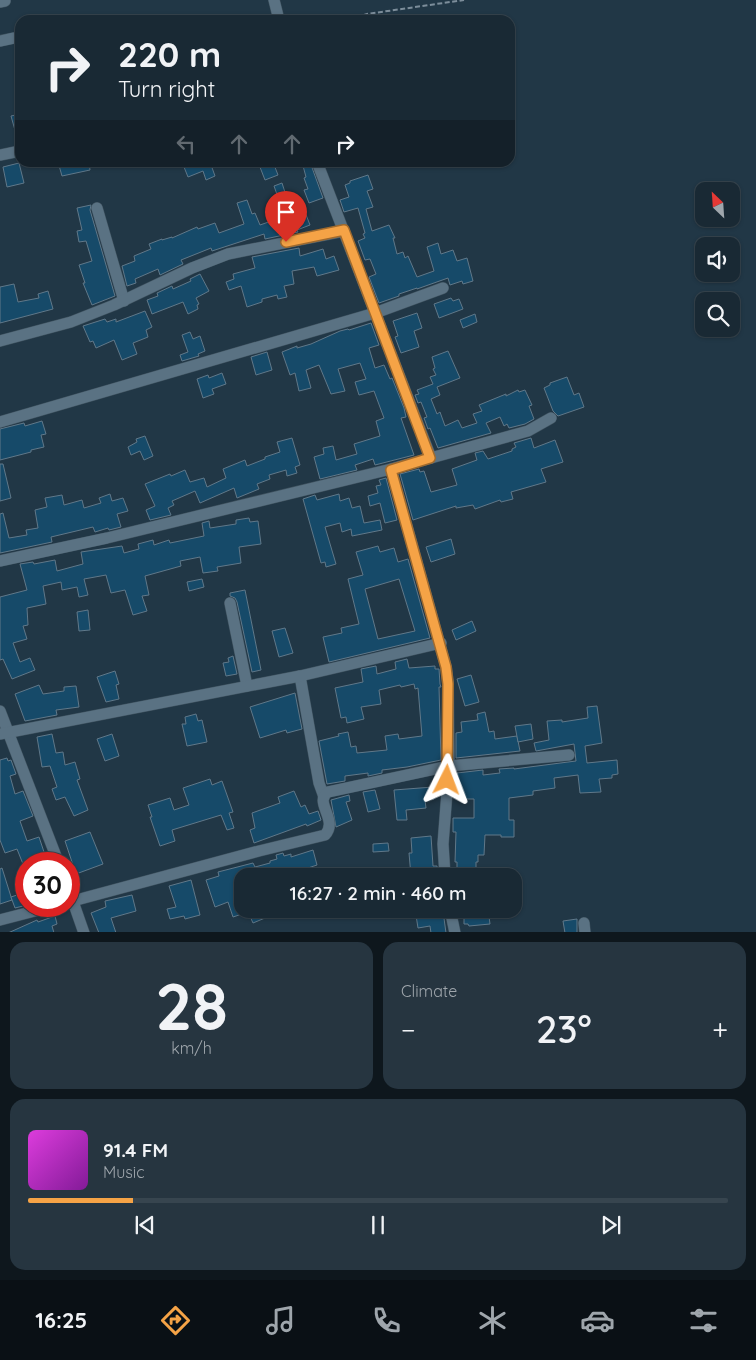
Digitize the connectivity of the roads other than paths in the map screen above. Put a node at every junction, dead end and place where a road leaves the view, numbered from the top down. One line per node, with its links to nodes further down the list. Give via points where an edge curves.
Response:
1 (274, 0): 2 (street)
2 (278, 15)
3 (14, 38): 4 (street)
4 (0, 41)
5 (15, 152): 6 (street)
6 (0, 155)
7 (319, 167): 9 (street)
8 (97, 208): 11 (street)
9 (344, 230): 11 (street, via 228,254); 12 (street)
10 (443, 288): 12 (street)
11 (124, 301): 13 (street, via 71,322)
12 (375, 313): 15 (street); 16 (street)
13 (0, 341)
14 (552, 418): 16 (street, via 528,431)
15 (0, 422)
16 (430, 458): 17 (street)
17 (391, 470): 18 (street); 20 (street)
18 (0, 561)
19 (230, 603): 22 (street)
20 (441, 643): 21 (street); 26 (street, via 448,684)
21 (300, 676): 22 (street); 27 (street)
22 (247, 686): 24 (street)
23 (0, 711): 24 (street)
24 (4, 734): 28 (street)
25 (569, 755): 26 (street)
26 (449, 766): 27 (street, via 328,792); 29 (street)
27 (324, 797): 30 (street, via 331,825 325,835)
28 (54, 852)
29 (444, 868)
30 (80, 900)
31 (15, 916): 34 (street)
32 (78, 917): 35 (street)
33 (452, 918): 36 (street)
34 (0, 920)
35 (84, 932)
36 (455, 932)

